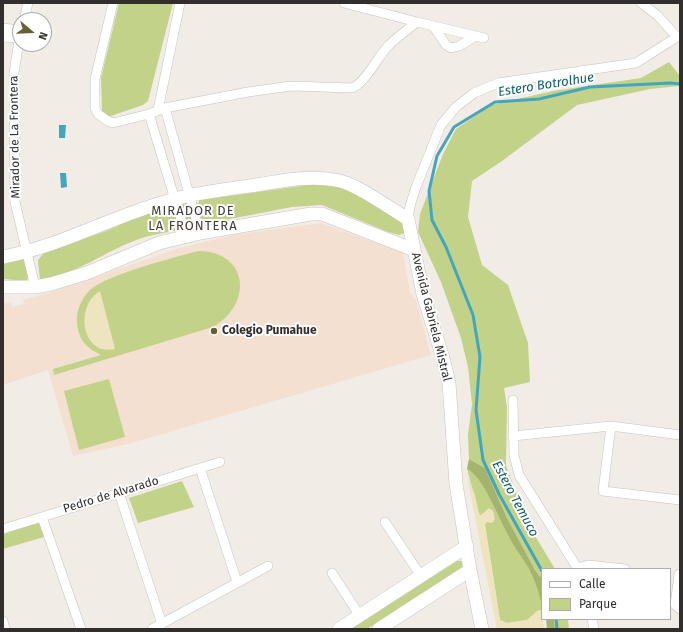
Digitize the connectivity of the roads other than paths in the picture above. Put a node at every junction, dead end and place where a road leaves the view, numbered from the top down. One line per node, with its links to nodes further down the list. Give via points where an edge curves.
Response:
1 (113, 3): 9 (street, via 95,79 95,108 103,118 113,122)
2 (180, 3): 8 (street)
3 (344, 3): 5 (street)
4 (641, 3): 12 (street, Avenida Gabriela Mistral, via 657,15 677,37 636,63 498,83 482,88 456,106 441,125 416,187)
5 (417, 22): 6 (street); 8 (street, via 388,47 360,82 352,88 291,86)
6 (433, 26): 6 (street, via 480,37 451,48)
7 (17, 52): 16 (street, Mirador de La Frontera, via 14,73 15,202)
8 (162, 109): 9 (street); 10 (street)
9 (149, 114): 11 (street)
10 (191, 196): 11 (street); 12 (street, via 289,180 324,178 342,181 355,187); 13 (street)
11 (175, 198): 14 (street); 16 (street)
12 (408, 220): 15 (street, Avenida Gabriela Mistral)
13 (200, 233): 14 (street); 15 (street, via 322,214)
14 (186, 236): 19 (street, via 159,242 62,281)
15 (414, 250): 31 (street, Avenida Gabriela Mistral, via 423,294 449,383 453,459)
16 (27, 253): 17 (street); 19 (street, Mirador de La Frontera)
17 (3, 257)
18 (3, 287): 19 (street)
19 (35, 287)
20 (513, 400): 23 (street)
21 (611, 426): 22 (street); 23 (street); 27 (street, via 603,491)
22 (680, 435)
23 (513, 436): 33 (street, via 515,463 524,484)
24 (220, 462): 25 (street, Pedro de Alvarado)
25 (200, 468): 26 (street, Pedro de Alvarado); 40 (street)
26 (119, 493): 28 (street, Pedro de Alvarado); 44 (street)
27 (680, 500)
28 (42, 517): 30 (street, Pedro de Alvarado); 46 (street)
29 (385, 522): 39 (street)
30 (3, 529)
31 (468, 546): 36 (street, Avenida Gabriela Mistral); 39 (street)
32 (268, 566): 40 (street)
33 (577, 568)
34 (580, 568): 35 (street, via 588,565)
35 (616, 568)
36 (470, 570): 49 (street); 50 (street, Avenida Gabriela Mistral)
37 (332, 573): 42 (street)
38 (676, 574): 41 (street, via 675,605)
39 (421, 576): 42 (street)
40 (237, 582): 44 (street)
41 (680, 609)
42 (360, 616): 48 (street)
43 (3, 621): 45 (street)
44 (162, 624): 47 (street)
45 (6, 629)
46 (81, 629)
47 (152, 629)
48 (339, 629)
49 (380, 629)
50 (482, 629)

